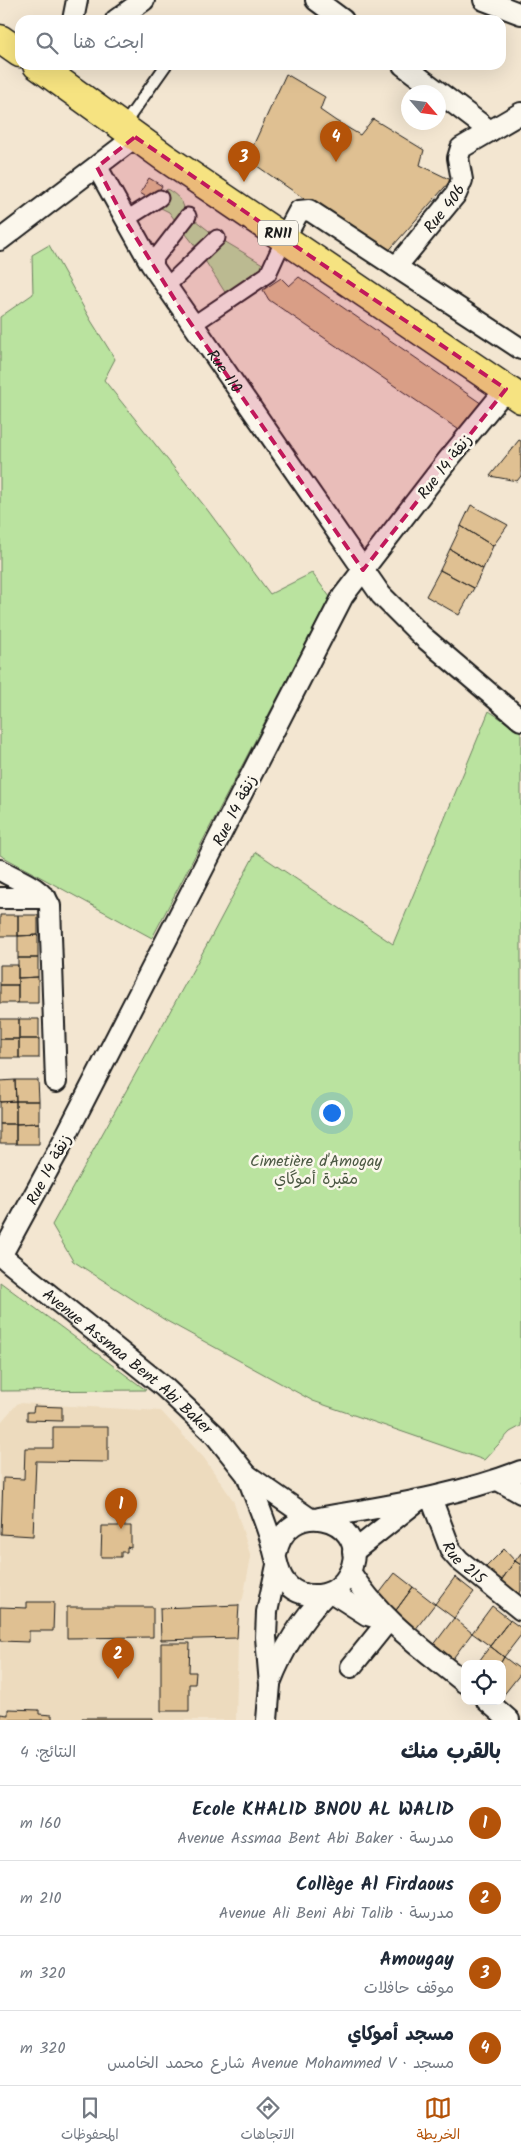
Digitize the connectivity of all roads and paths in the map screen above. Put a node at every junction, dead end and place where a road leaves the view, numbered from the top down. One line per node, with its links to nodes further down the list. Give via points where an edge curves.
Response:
1 (76, 0): 6 (street)
2 (144, 0): 7 (street)
3 (316, 0): 8 (street)
4 (484, 0): 5 (street)
5 (521, 14)
6 (73, 15)
7 (123, 15)
8 (336, 15)
9 (0, 39): 10 (main road)
10 (15, 50)
11 (51, 70): 16 (main road, RN11)
12 (163, 70): 16 (lane)
13 (409, 70): 15 (street)
14 (521, 113): 15 (street, Rue 406)
15 (490, 131): 25 (street, Rue 406, via 461,148 458,158 462,180 456,194)
16 (129, 132): 17 (street); 22 (main road, RN11)
17 (97, 167): 20 (street, Rue 110); 23 (street)
18 (160, 198): 20 (street)
19 (188, 216): 24 (street)
20 (125, 220): 24 (street, Rue 110)
21 (216, 238): 26 (street)
22 (285, 238): 25 (street, via 298,211 309,210); 27 (street, via 268,274); 29 (main road, RN11)
23 (0, 240)
24 (151, 264): 26 (street, Rue 110)
25 (396, 267): 28 (street)
26 (166, 287): 27 (street, Rue 110)
27 (194, 324): 30 (street, Rue 110)
28 (521, 349)
29 (513, 394): 30 (street, Rue 14 زنقة)
30 (363, 570): 31 (street, Rue 110, via 381,595 421,635); 36 (street, Rue 14 زنقة, via 343,596 70,1127)
31 (521, 720)
32 (0, 870): 34 (street, via 37,889)
33 (0, 898): 34 (street)
34 (46, 898): 35 (street, via 51,918)
35 (56, 1082)
36 (0, 1256): 38 (street, Avenue Assmaa Bent Abi Baker, via 164,1387 215,1435)
37 (521, 1471): 39 (street)
38 (247, 1476): 42 (street, Avenue Assmaa Bent Abi Baker); 44 (street, Avenue Assmaa Bent Abi Baker)
39 (498, 1480): 40 (street); 41 (street)
40 (521, 1493)
41 (424, 1500): 42 (street); 43 (street); 47 (street, Rue 215, via 455,1556)
42 (314, 1518): 43 (street, via 329,1520 346,1533); 44 (street, via 286,1531 280,1538)
43 (353, 1552): 45 (street)
44 (276, 1560): 46 (street, via 286,1584 295,1590 304,1594); 51 (street, via 267,1612 266,1653)
45 (350, 1572): 46 (street, via 342,1584); 48 (street)
46 (328, 1593): 48 (street, via 367,1615); 51 (street, via 294,1633)
47 (521, 1610)
48 (388, 1621): 49 (street); 50 (street)
49 (351, 1667)
50 (461, 1680)
51 (270, 1685): 53 (street)
52 (492, 1705): 54 (street)
53 (267, 1720)
54 (509, 1720)

